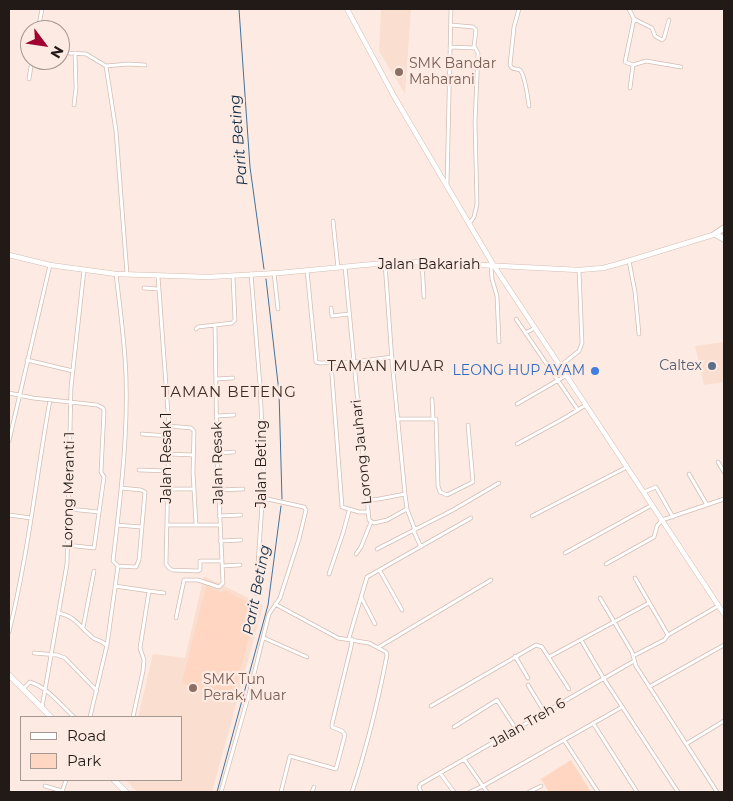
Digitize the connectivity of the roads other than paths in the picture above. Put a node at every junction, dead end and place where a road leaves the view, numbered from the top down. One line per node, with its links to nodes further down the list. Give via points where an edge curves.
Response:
1 (347, 9): 23 (main road)
2 (451, 9): 7 (street)
3 (519, 9): 22 (street, via 510,65 522,72)
4 (629, 9): 5 (street)
5 (634, 19): 6 (street, via 652,28 662,40); 13 (street, via 625,58)
6 (669, 20)
7 (451, 25): 8 (street); 9 (street, via 476,29)
8 (450, 47): 9 (street); 18 (street)
9 (476, 48): 19 (street)
10 (70, 53): 11 (street)
11 (75, 53): 14 (street, via 88,55); 21 (street)
12 (145, 65): 14 (street)
13 (633, 65): 15 (street, via 644,61); 20 (street)
14 (106, 66): 43 (street, via 116,131)
15 (681, 67)
16 (30, 70): 17 (street)
17 (29, 79)
18 (449, 79): 19 (street); 23 (street)
19 (477, 80): 25 (street, via 478,204)
20 (630, 88)
21 (74, 105)
22 (529, 106)
23 (447, 185): 25 (main road)
24 (333, 221): 36 (street)
25 (469, 224): 34 (main road)
26 (724, 229): 27 (highway)
27 (715, 234): 28 (highway); 30 (main road)
28 (724, 239)
29 (9, 255): 33 (main road, Jalan Bakariah)
30 (629, 261): 39 (main road); 57 (street)
31 (422, 262): 32 (main road, Jalan Bakariah); 34 (main road, Jalan Bakariah); 48 (street)
32 (385, 263): 35 (main road, Jalan Bakariah); 59 (street)
33 (50, 265): 37 (main road, Jalan Bakariah); 60 (street)
34 (492, 265): 39 (main road); 54 (main road, Jalan Bakariah); 58 (street)
35 (345, 267): 36 (main road, Jalan Bakariah); 51 (street, Lorong Jauhari)
36 (338, 268): 38 (main road, Jalan Bakariah)
37 (84, 270): 41 (main road, Jalan Bakariah); 64 (street, Lorong Meranti 1)
38 (307, 270): 40 (main road, Jalan Bakariah); 62 (street, via 315,360)
39 (579, 270): 63 (street, via 582,344 579,351)
40 (274, 273): 42 (main road, Jalan Bakariah); 50 (street)
41 (116, 274): 43 (main road, Jalan Bakariah); 98 (street, via 126,377)
42 (251, 274): 45 (main road, Jalan Bakariah); 105 (street, Jalan Beting, via 263,436)
43 (127, 275): 44 (main road, Jalan Bakariah)
44 (158, 276): 45 (main road, Jalan Bakariah); 47 (street, Jalan Resak 1)
45 (233, 277): 53 (street, via 235,320)
46 (144, 288): 47 (street)
47 (158, 289): 82 (street, Jalan Resak 1)
48 (424, 296)
49 (330, 308): 51 (street, via 332,316)
50 (278, 309)
51 (349, 314): 61 (street, Lorong Jauhari)
52 (516, 319): 56 (street)
53 (216, 326): 55 (street); 67 (street, Jalan Resak)
54 (535, 328): 56 (street); 63 (main road, Jalan Bakariah)
55 (196, 329)
56 (526, 333): 68 (street)
57 (639, 334)
58 (499, 342)
59 (392, 356): 61 (street); 79 (street)
60 (27, 360): 64 (street); 70 (street)
61 (354, 362): 62 (street); 107 (street, Lorong Jauhari)
62 (331, 363): 112 (street, via 342,508)
63 (560, 366): 65 (main road, Jalan Bakariah)
64 (73, 370): 73 (street, Lorong Meranti 1)
65 (566, 375): 68 (street); 75 (main road, Jalan Bakariah)
66 (233, 378): 67 (street)
67 (216, 379): 78 (street, Jalan Resak)
68 (557, 380): 74 (street); 76 (street)
69 (9, 393): 70 (street)
70 (19, 396): 72 (street); 85 (street)
71 (432, 399): 80 (street)
72 (50, 400): 73 (street); 120 (street)
73 (71, 402): 110 (street, Lorong Meranti 1); 113 (street, via 97,405 104,410 100,472 104,477)
74 (517, 404)
75 (586, 405): 76 (street); 92 (main road, Jalan Bakariah)
76 (578, 410): 86 (street)
77 (234, 415): 78 (street)
78 (217, 416): 88 (street, Jalan Resak)
79 (398, 419): 80 (street); 104 (street)
80 (435, 419): 81 (street, via 439,490 447,495 473,482)
81 (468, 425)
82 (169, 426): 84 (street, Jalan Resak 1); 90 (street, via 193,429)
83 (142, 434): 84 (street)
84 (169, 436): 89 (street, Jalan Resak 1)
85 (9, 441)
86 (517, 444)
87 (234, 452): 88 (street)
88 (217, 453): 102 (street, Jalan Resak)
89 (169, 454): 90 (street); 94 (street, Jalan Resak 1)
90 (193, 455): 100 (street)
91 (718, 462): 95 (street)
92 (627, 467): 103 (main road, Jalan Bakariah); 118 (street)
93 (139, 470): 94 (street)
94 (168, 471): 99 (street, Jalan Resak 1)
95 (724, 472)
96 (689, 474): 109 (street)
97 (499, 484): 129 (street)
98 (121, 488): 124 (street); 128 (street, via 145,492)
99 (168, 489): 100 (street); 125 (street, Jalan Resak 1)
100 (194, 489): 126 (street)
101 (243, 489): 102 (street)
102 (219, 490): 117 (street, Jalan Resak)
103 (644, 492): 108 (main road, Jalan Bakariah); 119 (street, via 656,487)
104 (404, 494): 107 (street); 111 (street)
105 (263, 498): 150 (street, Jalan Beting); 154 (street, via 306,509 280,598)
106 (724, 499): 109 (street)
107 (367, 500): 114 (street, Lorong Jauhari)
108 (652, 505): 122 (main road, Jalan Bakariah); 135 (street)
109 (707, 505): 119 (street)
110 (69, 509): 113 (street); 132 (street, Lorong Meranti 1)
111 (407, 509): 123 (street, via 387,520); 129 (street)
112 (349, 511): 114 (street); 144 (street)
113 (99, 512): 132 (street, via 94,548)
114 (368, 512): 123 (street, Lorong Jauhari)
115 (9, 515): 120 (street)
116 (241, 515): 117 (street)
117 (219, 516): 127 (street, Jalan Resak)
118 (532, 516)
119 (673, 517): 122 (street)
120 (32, 518): 163 (street)
121 (471, 518): 133 (street)
122 (662, 520): 138 (street, via 654,537); 155 (main road, Jalan Bakariah)
123 (371, 522): 136 (street)
124 (117, 525): 128 (street); 140 (street, via 113,561)
125 (167, 525): 126 (street); 137 (street, Jalan Resak 1, via 166,564 169,568 198,571 200,561)
126 (196, 525): 127 (street)
127 (220, 525): 131 (street, Jalan Resak)
128 (141, 526): 140 (street, via 138,565)
129 (414, 530): 133 (street); 134 (street)
130 (241, 540): 131 (street)
131 (220, 541): 137 (street, Jalan Resak)
132 (67, 545): 157 (street, Lorong Meranti 1)
133 (421, 547): 143 (street)
134 (378, 549)
135 (564, 553)
136 (356, 554)
137 (222, 561): 141 (street, Jalan Resak)
138 (606, 564)
139 (240, 565): 141 (street)
140 (118, 566): 147 (street)
141 (222, 566): 159 (street, Jalan Resak, via 221,586 184,580)
142 (94, 571): 162 (street)
143 (380, 571): 151 (street, via 368,577); 156 (street)
144 (329, 574)
145 (635, 578): 153 (street)
146 (491, 580): 170 (street)
147 (114, 586): 148 (street); 168 (street)
148 (148, 591): 149 (street); 194 (street, via 140,648 144,671)
149 (164, 593)
150 (256, 594)
151 (361, 596): 161 (street); 166 (street)
152 (600, 598): 160 (street)
153 (649, 603): 160 (street); 164 (street)
154 (275, 604): 165 (street); 166 (street, via 333,636)
155 (719, 605): 158 (main road, Jalan Bakariah); 164 (street)
156 (402, 610)
157 (59, 613): 162 (street, via 75,619); 172 (street, Lorong Meranti 1)
158 (724, 614)
159 (176, 618)
160 (614, 622): 167 (street); 174 (street)
161 (375, 624)
162 (83, 629): 168 (street)
163 (9, 632)
164 (668, 635): 174 (street)
165 (264, 638): 175 (street); 210 (street)
166 (350, 639): 170 (street); 211 (street, via 352,647 332,724 345,735 336,770 290,756)
167 (581, 640): 176 (street); 180 (street)
168 (107, 645): 186 (street)
169 (724, 645): 182 (street)
170 (378, 648): 213 (street, via 387,655 367,745)
171 (34, 653): 172 (street)
172 (51, 655): 185 (street, Lorong Meranti 1); 186 (street, via 65,658)
173 (515, 656): 176 (street, via 536,645 542,647); 179 (street); 187 (street)
174 (633, 656): 177 (street)
175 (307, 657)
176 (549, 657): 184 (street)
177 (634, 661): 180 (street, Jalan Treh 6); 182 (street)
178 (9, 675): 183 (main road)
179 (528, 678)
180 (604, 679): 188 (street); 190 (street, Jalan Treh 6)
181 (528, 686): 190 (street)
182 (649, 687): 200 (street)
183 (23, 689): 185 (street, via 31,682); 189 (main road)
184 (569, 689)
185 (45, 690): 189 (street, Lorong Meranti 1); 192 (street)
186 (97, 691): 193 (street)
187 (431, 706)
188 (622, 707): 196 (street); 221 (street)
189 (42, 708): 191 (main road)
190 (545, 713): 198 (street, Jalan Treh 6)
191 (50, 716)
192 (73, 716)
193 (90, 716)
194 (134, 716)
195 (724, 720): 200 (street)
196 (593, 724): 199 (street); 220 (street)
197 (454, 727): 198 (street, via 497,700)
198 (516, 729): 201 (street, Jalan Treh 6)
199 (564, 740): 205 (street); 219 (street)
200 (686, 744): 222 (street)
201 (464, 759): 202 (street, Jalan Treh 6); 205 (street)
202 (440, 773): 214 (street, Jalan Treh 6, via 421,784); 215 (street)
203 (117, 781): 209 (main road)
204 (45, 786): 208 (street)
205 (483, 786): 216 (street); 217 (street)
206 (540, 786): 218 (street)
207 (314, 787): 212 (street)
208 (62, 792)
209 (126, 792)
210 (220, 792)
211 (281, 792)
212 (312, 792)
213 (352, 792)
214 (421, 792)
215 (454, 792)
216 (470, 792)
217 (487, 792)
218 (529, 792)
219 (598, 792)
220 (636, 792)
221 (678, 792)
222 (717, 792)

